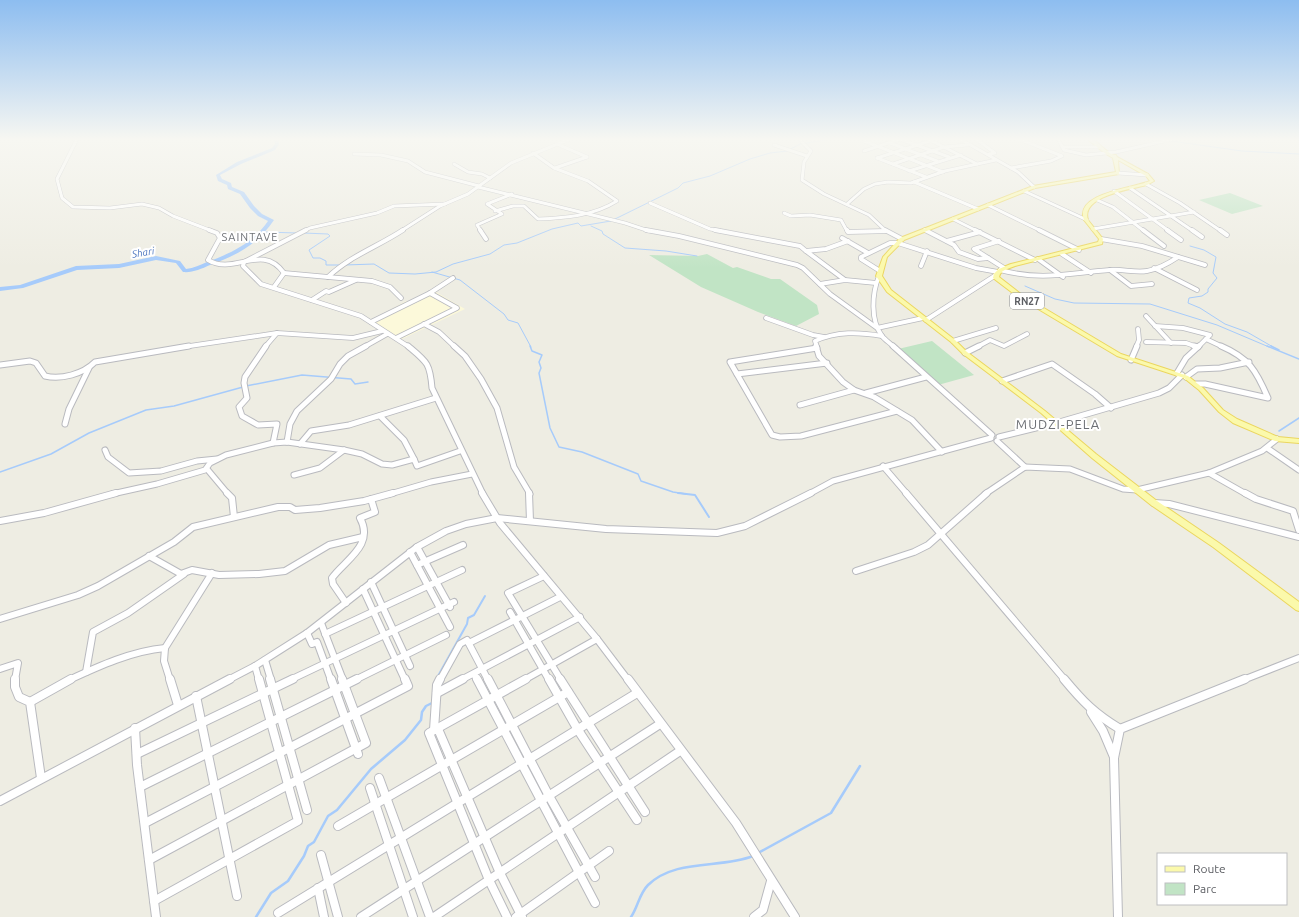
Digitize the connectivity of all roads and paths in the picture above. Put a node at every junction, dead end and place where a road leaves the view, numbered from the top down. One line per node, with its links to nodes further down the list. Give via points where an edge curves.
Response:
1 (58, 182): 55 (street, via 62,198 73,207 110,208 142,204 159,208 217,233 220,238 208,260 216,265)
2 (463, 182): 11 (street)
3 (485, 182): 11 (street)
4 (589, 182): 25 (street, via 617,201)
5 (805, 182): 20 (street)
6 (919, 182): 20 (street, via 875,184 864,189); 22 (street)
7 (1029, 182): 12 (street)
8 (1065, 182): 12 (main road)
9 (1150, 182): 10 (main road)
10 (1146, 184): 13 (main road); 24 (street)
11 (479, 186): 16 (street); 19 (street)
12 (1034, 187): 14 (main road)
13 (1130, 188): 15 (main road); 27 (street)
14 (1024, 190): 21 (main road); 30 (street)
15 (1114, 191): 17 (main road); 29 (street)
16 (512, 194): 23 (street, via 487,204); 25 (street)
17 (1097, 200): 30 (main road, via 1088,206); 31 (street, via 1113,207)
18 (650, 203): 48 (street, via 706,228 800,246)
19 (445, 204): 55 (street, via 394,206 377,213 310,228); 64 (street, via 383,243 341,265)
20 (846, 204): 34 (street, via 869,215)
21 (988, 205): 22 (main road); 47 (street)
22 (978, 209): 28 (main road)
23 (495, 211): 25 (street, via 524,206 538,219 570,217); 39 (street, via 502,215 476,225)
24 (1194, 212): 27 (street); 37 (street)
25 (585, 213): 70 (street, via 652,232 797,265)
26 (784, 213): 36 (street, via 791,216 810,215 837,219 843,222 848,232)
27 (1173, 216): 29 (street); 38 (street)
28 (952, 218): 33 (main road); 35 (street)
29 (1152, 219): 31 (street); 41 (street)
30 (1086, 220): 32 (main road)
31 (1133, 223): 32 (street); 46 (street)
32 (1093, 229): 40 (main road)
33 (925, 230): 43 (main road); 44 (street)
34 (886, 231): 36 (street); 43 (street)
35 (980, 232): 44 (street); 45 (street)
36 (861, 233): 42 (street, via 842,238)
37 (1227, 235)
38 (1202, 237)
39 (486, 239)
40 (1101, 239): 47 (main road, via 1100,244); 52 (street, via 1142,246)
41 (1181, 240)
42 (848, 241): 48 (street, via 826,249); 50 (street)
43 (900, 241): 49 (street); 50 (street); 62 (main road, via 885,257)
44 (947, 241): 53 (street, via 959,252 978,260)
45 (999, 241): 53 (street, via 974,248); 54 (street)
46 (1164, 246)
47 (1078, 250): 51 (main road)
48 (806, 251): 68 (street)
49 (927, 251): 57 (street); 60 (street, via 976,268)
50 (868, 253): 62 (street, via 861,259)
51 (1062, 254): 54 (main road); 63 (street)
52 (1178, 257): 56 (street); 58 (street)
53 (988, 258): 60 (street)
54 (1036, 260): 60 (main road); 65 (street)
55 (244, 262): 61 (street, via 266,260); 72 (street, via 244,266 257,281)
56 (1205, 265)
57 (921, 266)
58 (1154, 268): 59 (street, via 1146,271); 73 (street)
59 (1110, 270): 63 (street); 71 (street, via 1131,286)
60 (1000, 271): 65 (street, via 1028,277); 79 (street); 101 (main road, RN27, via 996,278 1003,285 1104,347)
61 (284, 273): 64 (street); 72 (street)
62 (880, 273): 69 (street); 79 (main road, via 889,291)
63 (1091, 273): 65 (street)
64 (328, 277): 67 (street)
65 (1063, 277)
66 (453, 278): 74 (street)
67 (360, 279): 75 (street, via 390,287); 76 (street, via 326,291)
68 (845, 280): 69 (street); 70 (street)
69 (876, 283): 83 (street, via 873,297)
70 (820, 284): 83 (street)
71 (1152, 284)
72 (274, 287): 76 (street)
73 (1197, 290)
74 (430, 294): 80 (street); 81 (street, via 457,308)
75 (401, 298)
76 (312, 300): 80 (street, via 340,308)
77 (1146, 316): 82 (street)
78 (766, 318): 89 (street)
79 (925, 319): 83 (street); 94 (main road)
80 (371, 322): 86 (street)
81 (424, 324): 92 (street); 147 (street, via 440,332 464,356 481,379 497,408 514,467 530,494)
82 (1155, 326): 93 (street, via 1199,331 1210,335); 97 (street)
83 (877, 328): 90 (street)
84 (996, 328): 94 (street)
85 (1138, 328): 101 (street, via 1139,340)
86 (385, 332): 87 (street, via 353,338); 92 (street); 124 (street, via 348,356 331,378 297,411 290,424)
87 (277, 333): 105 (street, via 95,362); 125 (street, via 244,377 248,396 239,407 242,416 258,424 277,424)
88 (1027, 334): 100 (street, via 1004,346 990,340)
89 (813, 335): 91 (street); 95 (street)
90 (882, 336): 91 (street, via 848,332); 108 (street)
91 (824, 337): 95 (street)
92 (396, 338): 113 (street, via 426,362)
93 (1206, 339): 98 (street); 102 (street, via 1231,349)
94 (953, 341): 100 (main road)
95 (815, 342): 99 (street)
96 (1146, 342): 97 (street)
97 (1171, 343): 98 (street, via 1186,343)
98 (1198, 347): 107 (street, via 1186,358)
99 (817, 348): 103 (street, via 819,356); 106 (street, via 730,362)
100 (965, 353): 109 (main road)
101 (1131, 360): 107 (main road, RN27)
102 (1249, 362): 107 (street, via 1220,368 1197,369); 110 (street, via 1258,373 1268,398 1266,399)
103 (827, 364): 106 (street); 111 (street)
104 (0, 365): 105 (street, via 30,361 36,363 45,376 53,378)
105 (89, 368): 118 (street, via 83,385 67,410)
106 (737, 374): 116 (street, via 772,435 776,437 816,432)
107 (1182, 375): 110 (main road, RN27); 115 (street, via 1169,388 1159,393)
108 (926, 377): 112 (street); 120 (street)
109 (1002, 380): 115 (street, via 1052,364); 119 (main road)
110 (1196, 384): 122 (main road, RN27, via 1227,416)
111 (854, 390): 112 (street); 114 (street)
112 (866, 393): 116 (street)
113 (436, 398): 117 (street); 130 (street)
114 (800, 405)
115 (1111, 408): 119 (street)
116 (897, 411): 131 (street, via 912,420)
117 (380, 416): 126 (street, via 350,425 311,431); 133 (street, via 391,428 400,433)
118 (66, 424)
119 (1056, 424): 121 (street); 141 (main road)
120 (991, 436): 121 (street); 131 (street)
121 (998, 439): 135 (street)
122 (1277, 439): 123 (main road, RN27); 127 (street)
123 (1299, 441)
124 (287, 442): 125 (street); 126 (street)
125 (273, 443): 132 (street)
126 (300, 444): 129 (street)
127 (1267, 448): 137 (street); 138 (street)
128 (105, 450): 132 (street, via 108,457 129,473 165,470 186,462)
129 (344, 450): 133 (street, via 362,454 382,464 392,465); 140 (street, via 320,468)
130 (460, 451): 133 (street, via 417,466); 139 (street)
131 (942, 452): 134 (street)
132 (217, 459): 136 (street, via 210,463)
133 (414, 459)
134 (883, 466): 147 (street, via 833,481 766,517 717,534 606,529); 149 (street)
135 (1024, 467): 141 (street, via 1070,469 1123,489); 149 (street, via 985,494)
136 (207, 469): 144 (street, via 232,498); 146 (street, via 44,513)
137 (1299, 470)
138 (1209, 473): 141 (street); 148 (street, via 1256,499 1293,511)
139 (472, 474): 142 (street, via 431,482); 145 (street)
140 (294, 475)
141 (1137, 490): 143 (main road)
142 (371, 499): 144 (street, via 320,508 295,510 290,507 278,507); 151 (street, via 375,512 360,518 363,522)
143 (1154, 503): 150 (street, via 1169,504); 170 (main road, via 1216,545)
144 (234, 517): 155 (street, via 193,527 174,542)
145 (497, 518): 147 (street); 153 (street, via 446,531); 162 (street)
146 (0, 521)
147 (530, 521)
148 (1299, 530)
149 (941, 534): 159 (street, via 928,546); 216 (street)
150 (1299, 536)
151 (363, 537): 160 (street, via 321,548 285,571 259,574); 168 (street, via 361,547 355,556 332,578 333,584)
152 (463, 545): 156 (street)
153 (417, 547): 154 (street); 156 (street)
154 (410, 552): 157 (street); 163 (street)
155 (149, 556): 161 (street); 176 (street, via 78,595)
156 (425, 562): 157 (street); 164 (street)
157 (417, 565): 165 (street)
158 (462, 570): 164 (street)
159 (856, 571)
160 (212, 573): 161 (street, via 192,570); 188 (street)
161 (184, 574): 201 (street, via 128,613 93,632)
162 (544, 576): 167 (street); 175 (street, via 508,593)
163 (371, 582): 166 (street); 169 (street)
164 (436, 582): 165 (street); 171 (street, via 450,605)
165 (428, 586): 169 (street); 171 (street)
166 (363, 589): 168 (street); 172 (street)
167 (560, 597): 174 (street); 175 (street)
168 (346, 603): 177 (street)
169 (382, 607): 172 (street); 179 (street)
170 (1299, 607)
171 (440, 608): 178 (street); 179 (street)
172 (373, 612): 181 (street); 182 (street)
173 (510, 612): 175 (street)
174 (580, 617): 184 (street); 185 (street)
175 (518, 618): 184 (street); 186 (street); 187 (street)
176 (0, 619)
177 (321, 623): 180 (street); 181 (street)
178 (450, 627)
179 (394, 631): 182 (street); 189 (street)
180 (307, 633): 192 (street); 194 (street, via 312,644 317,642)
181 (326, 634): 191 (street)
182 (384, 635): 191 (street); 193 (street)
183 (446, 635): 189 (street)
184 (536, 640): 187 (street); 195 (street)
185 (597, 640): 195 (street); 209 (street)
186 (469, 643): 199 (street); 208 (street, via 467,640 460,644 437,685)
187 (529, 644): 199 (street); 200 (street)
188 (165, 648): 201 (street, via 111,662); 215 (street, via 164,661)
189 (405, 656): 193 (street); 197 (street)
190 (1299, 658): 226 (street)
191 (335, 659): 194 (street); 203 (street)
192 (264, 660): 196 (street); 204 (street)
193 (396, 660): 203 (street); 217 (street, via 408,686)
194 (325, 664): 204 (street); 205 (street)
195 (552, 665): 200 (street); 206 (street)
196 (255, 666): 207 (street); 210 (street)
197 (410, 666)
198 (0, 669): 214 (street, via 18,663 14,684 16,694 23,701)
199 (482, 669): 202 (street); 211 (street)
200 (543, 670): 211 (street); 212 (street)
201 (86, 672): 214 (street)
202 (474, 674): 208 (street); 213 (street)
203 (345, 686): 205 (street); 217 (street)
204 (273, 689): 207 (street); 218 (street)
205 (335, 690): 218 (street); 219 (street)
206 (568, 692): 212 (street); 222 (street)
207 (263, 694): 220 (street); 221 (street)
208 (437, 694): 227 (street)
209 (637, 694): 222 (street); 223 (street)
210 (196, 696): 215 (street); 221 (street)
211 (497, 696): 213 (street); 224 (street)
212 (559, 698): 224 (street); 229 (street)
213 (488, 701): 227 (street); 228 (street)
214 (30, 702): 243 (street)
215 (178, 706): 225 (street)
216 (1087, 706): 226 (street); 237 (street, via 1103,731)
217 (355, 714): 219 (street); 231 (street, via 366,744)
218 (281, 717): 220 (street); 230 (street)
219 (345, 719): 230 (street); 231 (street)
220 (271, 722): 233 (street); 235 (street)
221 (201, 723): 234 (street); 235 (street)
222 (587, 724): 229 (street); 236 (street)
223 (660, 724): 232 (street); 236 (street)
224 (512, 725): 228 (street); 238 (street)
225 (135, 728): 234 (street); 243 (street)
226 (1120, 729): 237 (street)
227 (436, 730): 239 (street); 242 (street, via 429,733)
228 (503, 730): 239 (street); 241 (street)
229 (578, 730): 238 (street); 240 (street)
230 (290, 748): 233 (street); 245 (street)
231 (357, 751): 245 (street)
232 (680, 751): 247 (street); 281 (street, via 736,823)
233 (279, 753): 246 (street); 249 (street)
234 (137, 754): 248 (street)
235 (208, 754): 248 (street); 249 (street)
236 (609, 757): 240 (street); 247 (street)
237 (1114, 758): 300 (street)
238 (529, 759): 241 (street); 252 (street)
239 (452, 760): 242 (street); 253 (street)
240 (600, 763): 251 (street); 252 (street)
241 (521, 764): 253 (street); 256 (street)
242 (442, 765): 254 (street); 257 (street)
243 (41, 778): 255 (street)
244 (379, 778): 254 (street)
245 (299, 780): 246 (street); 259 (street)
246 (288, 786): 262 (street); 273 (street, via 298,821)
247 (628, 786): 251 (street); 260 (street)
248 (140, 787): 263 (street)
249 (214, 787): 262 (street); 263 (street)
250 (370, 788): 258 (street)
251 (619, 792): 261 (street); 265 (street)
252 (548, 796): 256 (street); 265 (street)
253 (467, 797): 257 (street); 267 (street)
254 (386, 798): 258 (street); 268 (street)
255 (0, 801)
256 (540, 802): 266 (street); 267 (street)
257 (458, 803): 268 (street); 269 (street)
258 (376, 804): 264 (street); 270 (street)
259 (307, 810)
260 (644, 812)
261 (637, 820)
262 (222, 821): 273 (street); 274 (street)
263 (145, 823): 274 (street)
264 (338, 826)
265 (567, 828): 266 (street); 275 (street)
266 (557, 834): 276 (street); 277 (street)
267 (484, 837): 269 (street); 276 (street)
268 (401, 838): 270 (street); 280 (street)
269 (474, 844): 279 (street); 280 (street)
270 (389, 845): 282 (street); 284 (street)
271 (609, 851): 275 (street)
272 (321, 855): 282 (street)
273 (230, 859): 285 (street); 286 (street)
274 (149, 860): 286 (street)
275 (589, 866): 277 (street); 278 (street)
276 (500, 873): 279 (street); 289 (street)
277 (578, 873): 287 (street); 289 (street)
278 (596, 877)
279 (489, 880): 296 (street); 297 (street)
280 (417, 881): 284 (street); 295 (street)
281 (771, 881): 298 (street, via 764,910); 299 (street)
282 (328, 882): 283 (street); 292 (street)
283 (318, 888): 288 (street); 291 (street)
284 (404, 889): 293 (street); 294 (street)
285 (237, 896)
286 (154, 901): 290 (street)
287 (595, 903)
288 (278, 913)
289 (519, 916)
290 (156, 917)
291 (324, 917)
292 (338, 917)
293 (361, 917)
294 (413, 917)
295 (430, 917)
296 (434, 917)
297 (507, 917)
298 (754, 917)
299 (795, 917)
300 (1118, 917)

